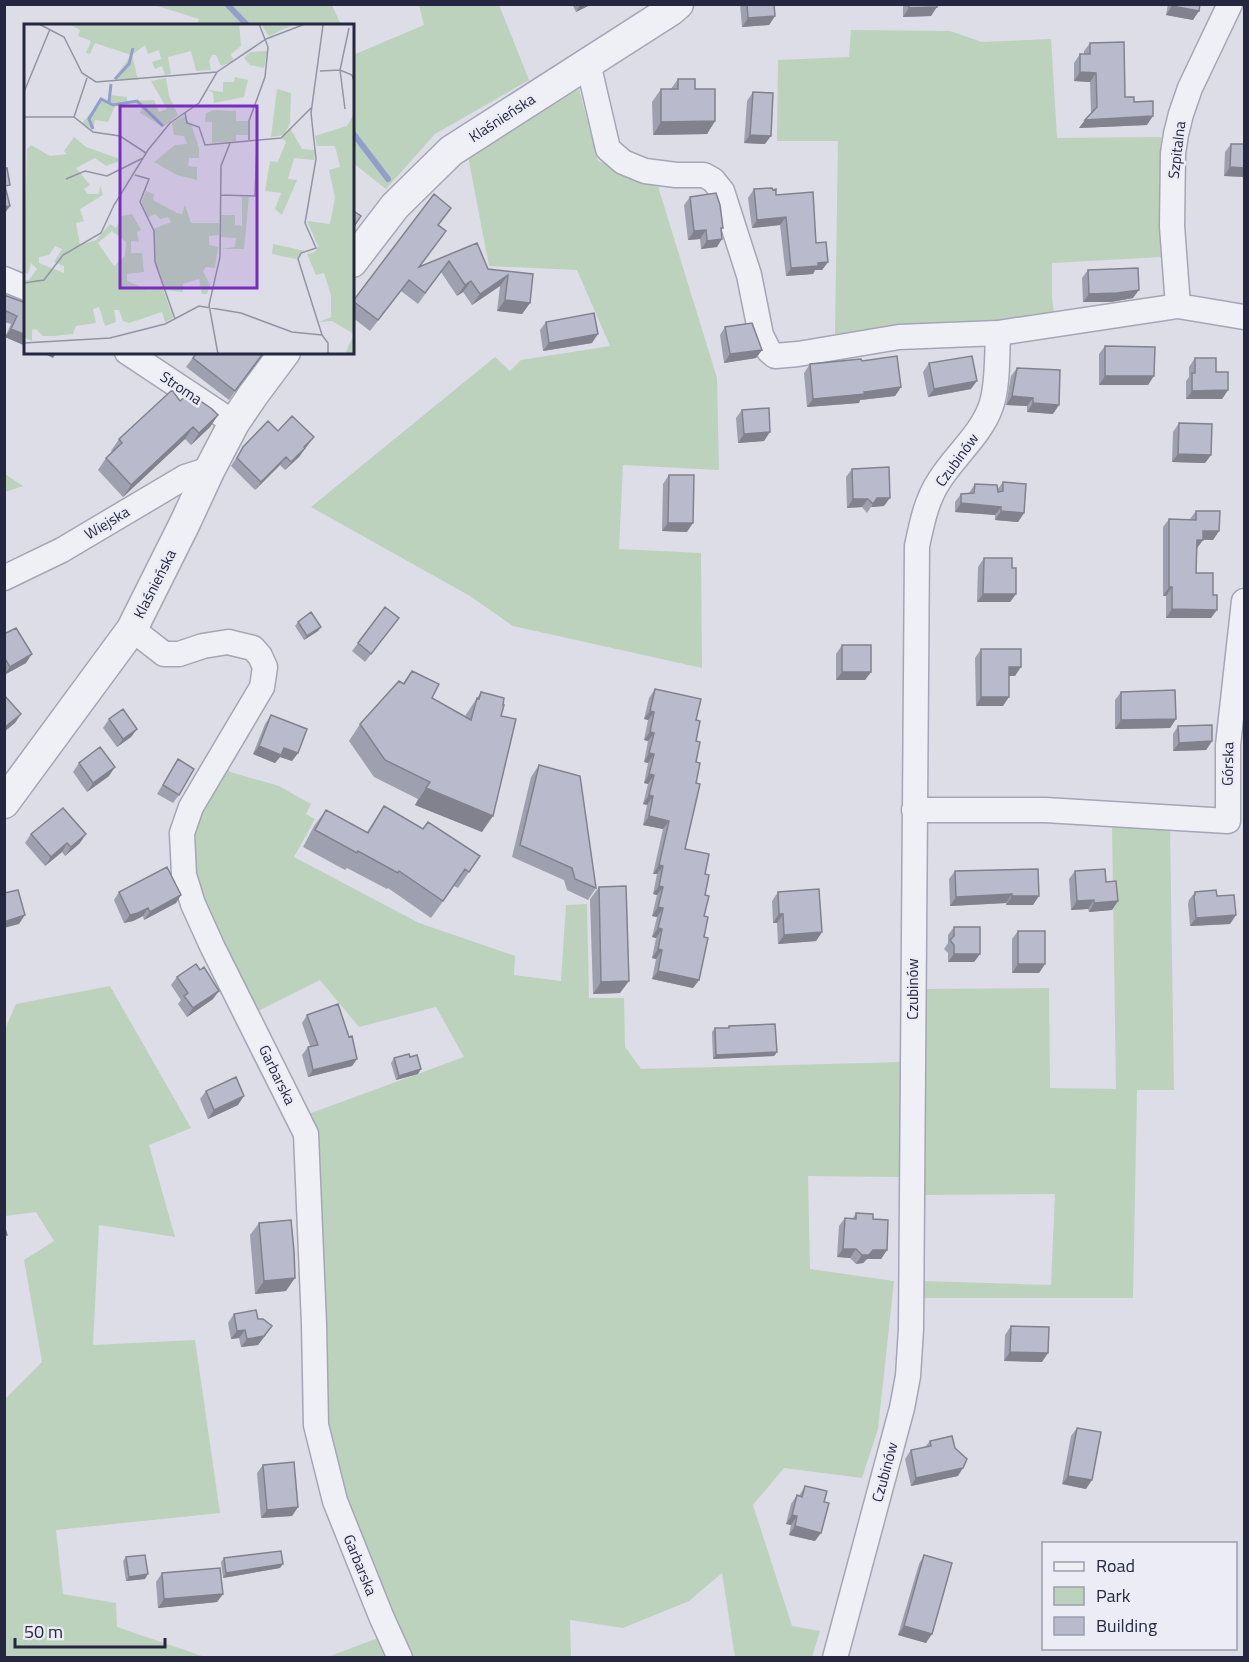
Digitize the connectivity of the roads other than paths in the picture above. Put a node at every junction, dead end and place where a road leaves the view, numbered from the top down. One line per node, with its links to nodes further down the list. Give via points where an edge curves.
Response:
1 (678, 4): 3 (street, Klaśnieńska)
2 (1230, 4): 7 (street, Szpitalna, via 1180,114 1176,134 1172,226)
3 (588, 63): 4 (street, Klaśnieńska, via 451,151 395,206); 9 (street, via 608,150 623,162 645,171 704,175 722,191 749,275 761,335 775,356 899,337)
4 (354, 259)
5 (4, 279): 6 (street)
6 (24, 287)
7 (1178, 306): 8 (street); 9 (street)
8 (1245, 316)
9 (998, 333): 18 (street, Czubinów, via 992,404 983,424 938,482 924,512 917,546)
10 (130, 354): 12 (street, Stroma)
11 (284, 354): 12 (street, Klaśnieńska)
12 (234, 423): 13 (street, Klaśnieńska)
13 (210, 469): 14 (street, Wiejska, via 185,477 62,550); 16 (street, Klaśnieńska)
14 (4, 578)
15 (1245, 601): 18 (street, Górska, via 1228,745 1228,821 1045,810)
16 (132, 629): 17 (street, Klaśnieńska); 19 (street, Garbarska, via 164,654 228,642 252,648 265,667 262,687 191,807 182,833 184,875 212,946 306,1134 316,1425 335,1501)
17 (4, 803)
18 (914, 810): 20 (street, Czubinów, via 908,1376)
19 (400, 1658)
20 (835, 1658)

